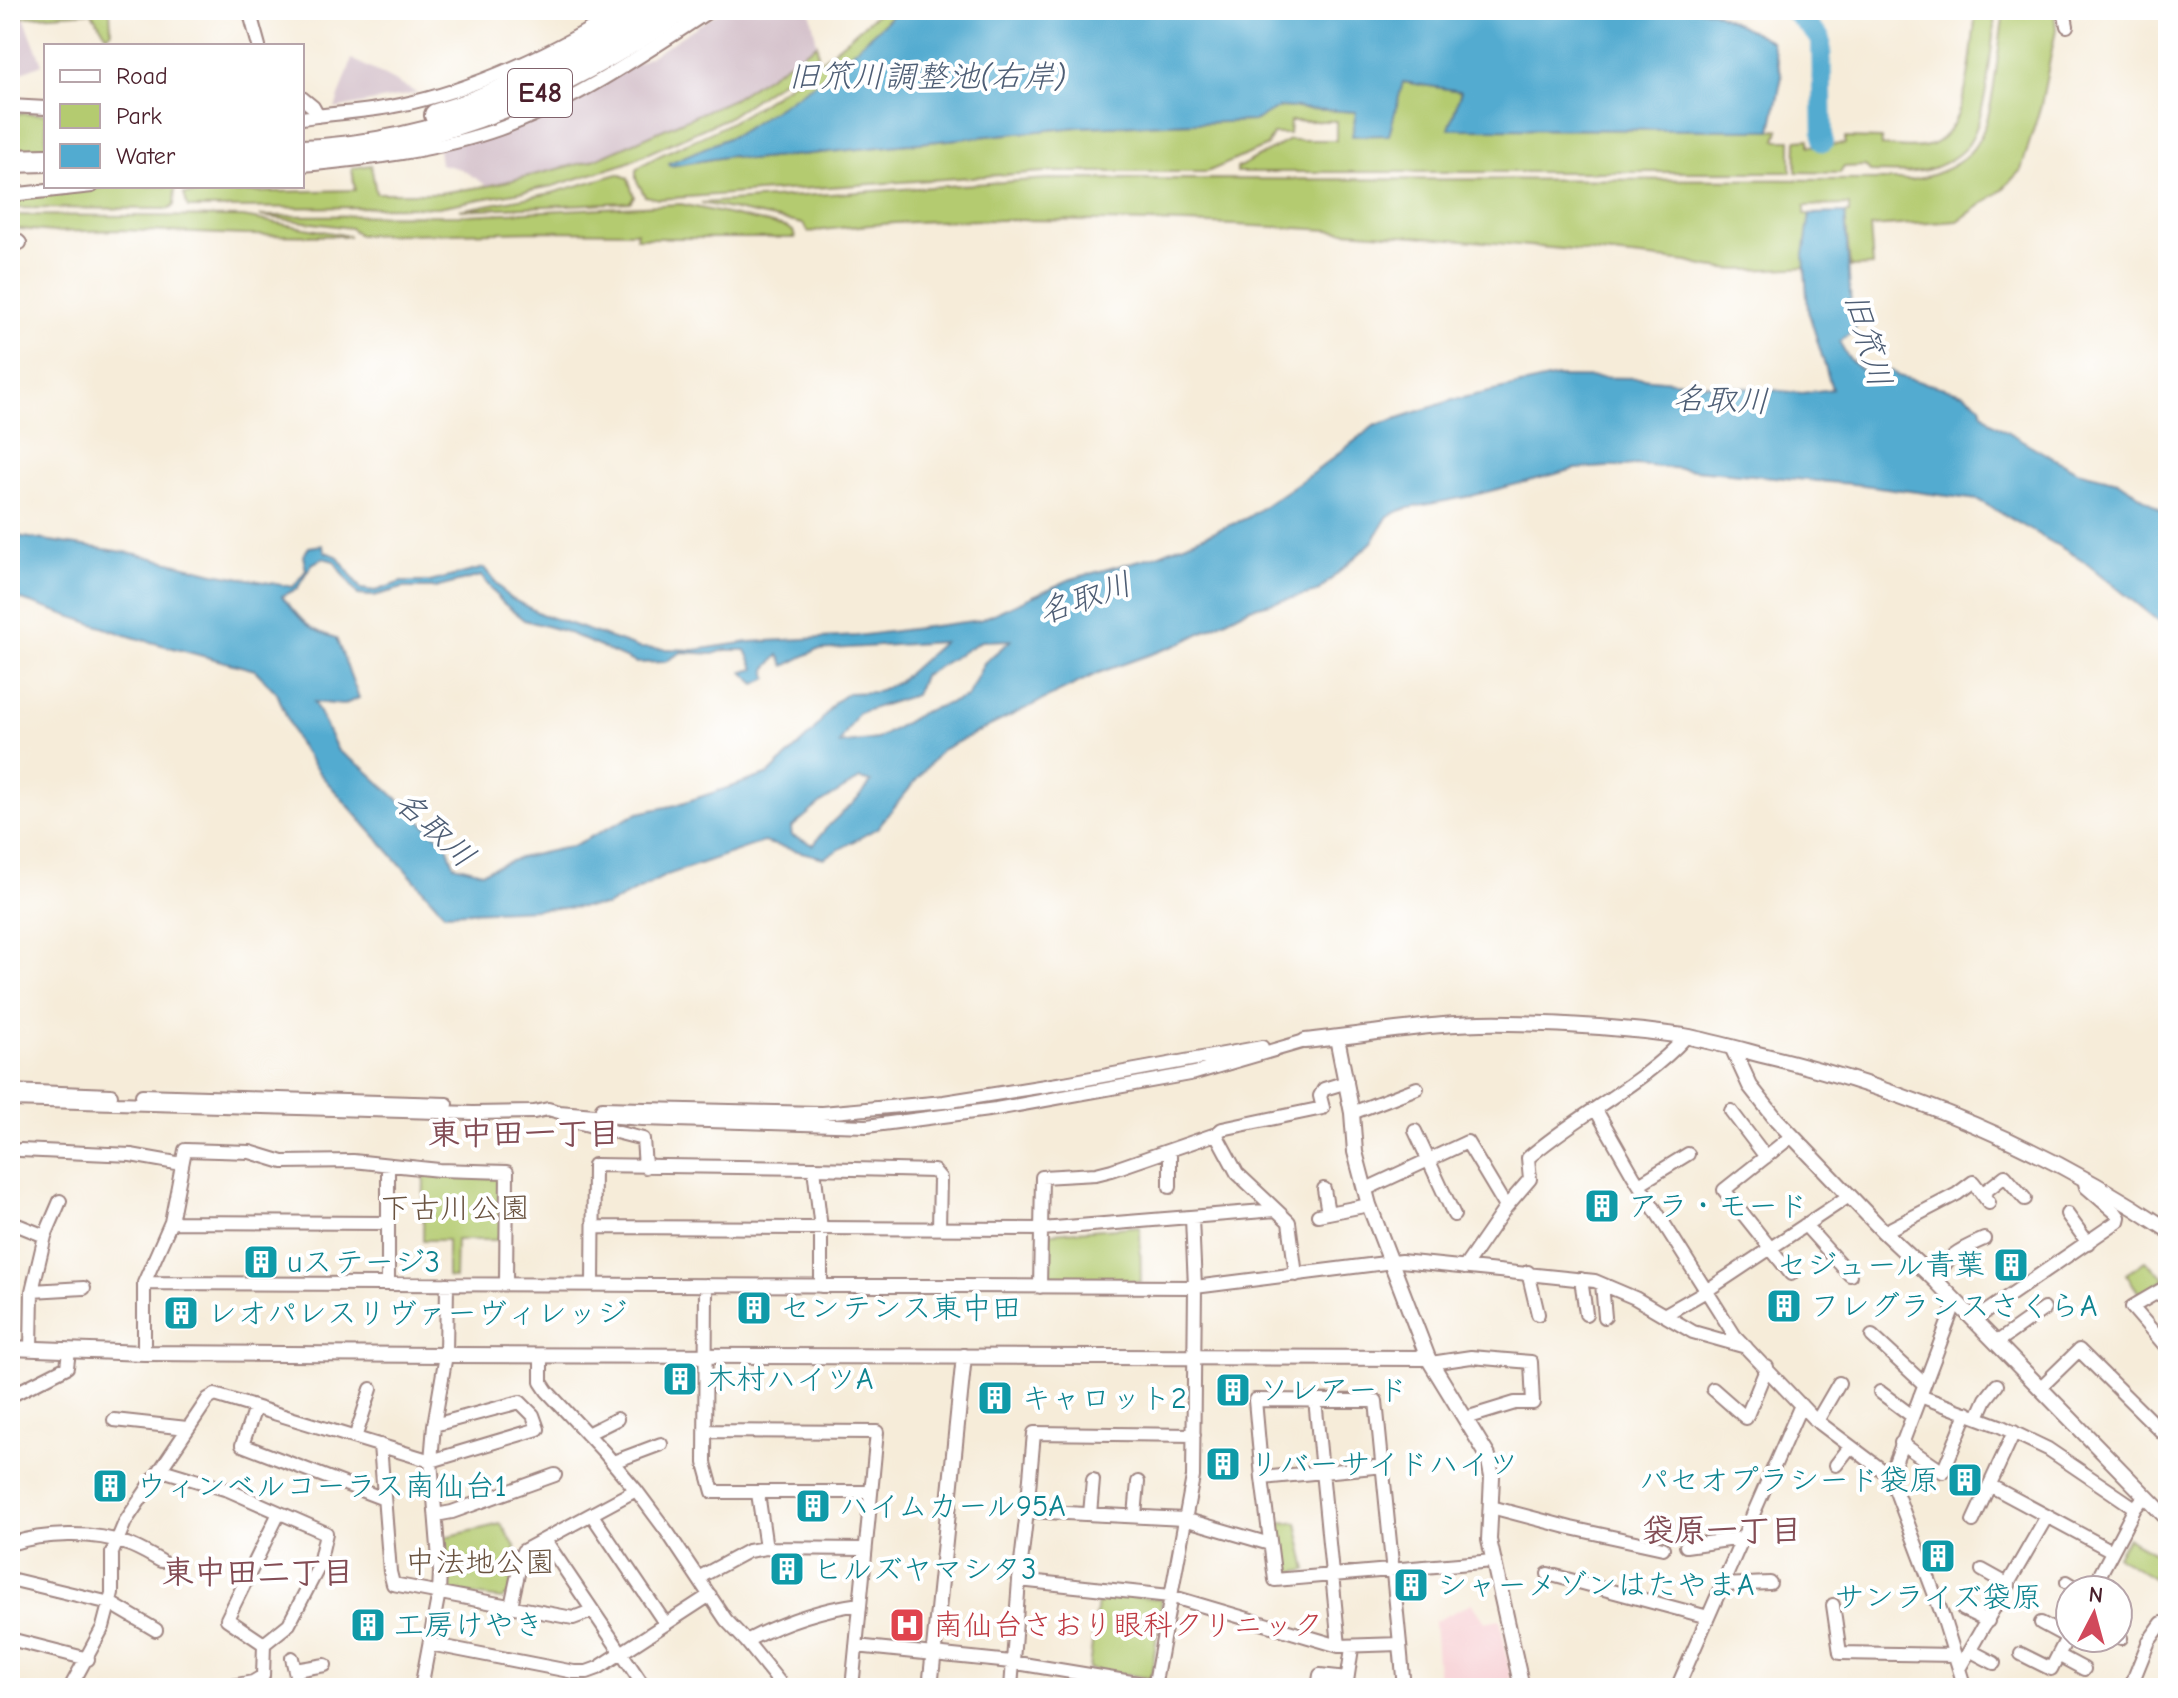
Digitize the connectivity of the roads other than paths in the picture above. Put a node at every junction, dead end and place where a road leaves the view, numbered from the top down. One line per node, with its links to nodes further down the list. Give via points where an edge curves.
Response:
1 (249, 10): 8 (street)
2 (620, 10): 12 (street, via 525,61 454,89 355,114)
3 (645, 10): 14 (highway, E48, via 492,95 380,130)
4 (681, 10): 15 (highway, E48, via 598,62 497,111 384,141)
5 (711, 10): 18 (street, via 576,93 500,129 390,154)
6 (2064, 10): 7 (street)
7 (2067, 26)
8 (258, 44)
9 (304, 100): 12 (street)
10 (10, 106): 11 (street)
11 (44, 108)
12 (318, 116): 13 (street)
13 (304, 118)
14 (304, 145)
15 (304, 151)
16 (44, 160): 17 (highway)
17 (10, 161)
18 (304, 165)
19 (74, 188): 20 (street)
20 (10, 195)
21 (10, 234): 22 (street, via 20,243)
22 (10, 245)
23 (1686, 1037): 24 (street, via 1506,1023 1379,1030); 26 (street); 32 (street)
24 (1337, 1038): 25 (street); 27 (street)
25 (1305, 1041): 31 (street, via 1195,1073 867,1126 642,1119)
26 (1732, 1047): 37 (street, via 1750,1086); 47 (street, via 1929,1106)
27 (1347, 1082): 34 (street); 36 (street, via 1324,1089 1323,1108)
28 (1417, 1088): 34 (street)
29 (10, 1091): 31 (street)
30 (10, 1100): 31 (street, via 473,1113)
31 (548, 1109): 45 (street, via 552,1116 643,1139)
32 (1596, 1110): 48 (street); 56 (street, via 1528,1158 1530,1179)
33 (1731, 1111): 41 (street)
34 (1352, 1113): 51 (street)
35 (1415, 1131): 42 (street)
36 (1216, 1134): 39 (street); 57 (street, via 1237,1173)
37 (1792, 1136): 41 (street); 53 (street)
38 (20, 1150): 43 (street, via 131,1155)
39 (1170, 1150): 49 (street); 68 (street, via 1096,1174 1042,1177)
40 (1688, 1154): 48 (street)
41 (1766, 1157): 74 (street, via 1724,1190)
42 (1430, 1159): 51 (street); 56 (street, via 1467,1142); 59 (street)
43 (182, 1164): 44 (street, via 185,1150 250,1152 283,1162); 62 (street)
44 (388, 1166): 63 (street); 84 (street, via 507,1172)
45 (645, 1167): 46 (street); 65 (street, via 594,1165)
46 (814, 1168): 66 (street, via 934,1171 940,1178); 67 (street)
47 (2084, 1179): 69 (street); 73 (street, via 2119,1217)
48 (1639, 1184): 96 (street)
49 (1170, 1187)
50 (1324, 1189): 55 (street, via 1323,1214)
51 (1364, 1190): 55 (street)
52 (2023, 1191): 70 (street, via 2005,1176 1986,1199 1973,1182)
53 (1849, 1196): 64 (street); 70 (street)
54 (60, 1201): 71 (street)
55 (1369, 1205): 75 (street)
56 (1506, 1207): 76 (street)
57 (1276, 1210): 60 (street); 79 (street, via 1289,1222)
58 (2067, 1214): 73 (street)
59 (1454, 1215)
60 (1192, 1218): 68 (street); 93 (street)
61 (10, 1222): 71 (street)
62 (171, 1222): 63 (street); 83 (street)
63 (388, 1223): 85 (street)
64 (1805, 1225): 74 (street); 80 (street)
65 (594, 1227): 67 (street); 87 (street)
66 (939, 1228): 67 (street); 68 (street)
67 (821, 1229): 90 (street)
68 (1042, 1229): 92 (street)
69 (2168, 1230)
70 (1884, 1232): 82 (street)
71 (45, 1236): 95 (street)
72 (1984, 1239): 82 (street, via 1951,1255 1940,1267)
73 (2088, 1243): 103 (street)
74 (1771, 1248): 78 (street); 96 (street)
75 (1389, 1260): 76 (street); 79 (street); 117 (street)
76 (1464, 1268): 77 (street)
77 (1528, 1272): 81 (street); 99 (street)
78 (1791, 1274)
79 (1296, 1275): 93 (street)
80 (1850, 1275)
81 (1581, 1279): 88 (street); 100 (street)
82 (1937, 1282): 97 (street)
83 (144, 1283): 85 (street); 111 (street)
84 (506, 1283): 86 (street); 87 (street)
85 (388, 1284): 86 (street)
86 (447, 1284): 112 (street)
87 (593, 1284): 89 (street)
88 (1602, 1284): 101 (street); 102 (street)
89 (706, 1285): 90 (street); 114 (street)
90 (821, 1286): 92 (street)
91 (2168, 1286): 109 (street, via 2132,1307)
92 (1040, 1287): 93 (street)
93 (1195, 1287): 116 (street)
94 (84, 1288): 95 (street)
95 (32, 1291): 108 (street)
96 (1706, 1291): 101 (street); 106 (street)
97 (1956, 1301): 103 (street); 124 (street)
98 (2044, 1309): 105 (street)
99 (1538, 1314)
100 (1586, 1314)
101 (1664, 1315): 106 (street, via 1693,1332)
102 (1605, 1317)
103 (1974, 1320): 105 (street)
104 (1872, 1336): 124 (street)
105 (1996, 1343): 121 (street)
106 (1746, 1347): 118 (street)
107 (10, 1348): 108 (street)
108 (31, 1349): 110 (street)
109 (2168, 1349)
110 (69, 1351): 111 (street); 126 (street, via 67,1367)
111 (144, 1353): 112 (street)
112 (446, 1355): 113 (street); 136 (street)
113 (541, 1355): 114 (street); 140 (street, via 541,1382)
114 (706, 1355): 115 (street); 138 (street)
115 (964, 1356): 116 (street); 225 (street)
116 (1195, 1358): 117 (street); 141 (street)
117 (1430, 1360): 132 (street); 132 (street, via 1531,1362 1533,1403)
118 (1767, 1367): 123 (street, via 1746,1418); 128 (street)
119 (1839, 1383): 135 (street)
120 (1997, 1385): 130 (street)
121 (2040, 1388): 143 (street, via 2079,1350); 163 (street)
122 (371, 1389): 142 (street)
123 (1713, 1389)
124 (1922, 1390): 130 (street); 131 (street)
125 (1880, 1392): 131 (street)
126 (10, 1396)
127 (1315, 1399): 151 (street, via 1376,1401); 153 (street); 156 (street, via 1255,1400)
128 (1801, 1405): 135 (street); 177 (street)
129 (255, 1408): 137 (street, via 215,1395); 142 (street); 164 (street, via 242,1445)
130 (1972, 1415): 139 (street); 144 (street, via 1943,1472)
131 (1912, 1416): 144 (street)
132 (1466, 1418): 165 (street, via 1488,1456)
133 (617, 1419): 140 (street)
134 (114, 1420): 137 (street)
135 (1817, 1421): 147 (street)
136 (434, 1425): 148 (street); 148 (street, via 520,1402 538,1429)
137 (187, 1428): 152 (street)
138 (706, 1431): 161 (street, via 877,1432); 162 (street, via 705,1463 713,1492)
139 (2014, 1432): 159 (street); 166 (street, via 2065,1458)
140 (587, 1434): 149 (street)
141 (1194, 1435): 167 (street, via 1034,1433); 174 (street)
142 (355, 1438): 146 (street)
143 (2168, 1438)
144 (1901, 1443): 155 (street)
145 (661, 1444): 149 (street)
146 (380, 1445): 148 (street); 164 (street)
147 (1850, 1447): 150 (street); 155 (street)
148 (431, 1461): 170 (street)
149 (613, 1462): 160 (street)
150 (1836, 1465)
151 (1384, 1466): 153 (street); 189 (street)
152 (162, 1470): 168 (street); 179 (street)
153 (1322, 1472): 156 (street); 193 (street)
154 (555, 1475): 170 (street)
155 (1890, 1476): 229 (street)
156 (1262, 1478): 181 (street)
157 (1093, 1480): 169 (street)
158 (1138, 1482): 172 (street)
159 (1991, 1486): 173 (street); 176 (street)
160 (636, 1490): 171 (street); 194 (street)
161 (871, 1492): 162 (street); 185 (street)
162 (758, 1493): 183 (street)
163 (2145, 1496): 166 (street); 175 (street)
164 (384, 1499): 200 (street, via 393,1584)
165 (1491, 1507): 184 (street); 188 (street)
166 (2135, 1508): 186 (street)
167 (1027, 1511): 169 (street); 196 (street)
168 (279, 1513): 218 (street, via 227,1619); 218 (street, via 326,1533 318,1568 289,1624)
169 (1090, 1514): 172 (street)
170 (436, 1515): 200 (street)
171 (592, 1515): 178 (street); 212 (street)
172 (1135, 1516): 174 (street)
173 (2047, 1516): 186 (street); 199 (street)
174 (1184, 1519): 181 (street); 202 (street)
175 (2168, 1519)
176 (1973, 1521)
177 (1742, 1538): 182 (street); 198 (street)
178 (545, 1540): 206 (street, via 523,1551); 208 (street)
179 (116, 1541): 180 (street, via 56,1536); 187 (street); 203 (street)
180 (10, 1544)
181 (1270, 1544): 193 (street, via 1275,1580)
182 (1686, 1546)
183 (766, 1548): 185 (street); 194 (street, via 748,1551)
184 (1663, 1548)
185 (865, 1549): 204 (street)
186 (2112, 1551): 192 (street)
187 (161, 1561)
188 (1493, 1561): 189 (street); 247 (street)
189 (1394, 1569): 193 (street); 220 (street)
190 (1982, 1570): 199 (street)
191 (1548, 1574): 209 (street)
192 (2100, 1574)
193 (1334, 1576): 222 (street)
194 (698, 1578): 201 (street)
195 (10, 1579): 203 (street)
196 (1019, 1580): 202 (street); 230 (street)
197 (1770, 1583): 198 (street)
198 (1722, 1585): 209 (street)
199 (2009, 1585): 210 (street)
200 (439, 1592): 206 (street); 219 (street)
201 (710, 1595): 212 (street); 217 (street)
202 (1170, 1596): 222 (street); 235 (street)
203 (110, 1603): 215 (street); 228 (street)
204 (860, 1604): 217 (street, via 809,1615); 221 (street)
205 (1833, 1605): 229 (street, via 1840,1653)
206 (511, 1606): 208 (street, via 573,1618)
207 (1963, 1609): 210 (street)
208 (592, 1611): 224 (street)
209 (1708, 1617): 248 (street)
210 (1988, 1621): 223 (street)
211 (2166, 1621): 250 (street, via 2149,1641)
212 (665, 1623): 224 (street)
213 (2041, 1623): 214 (street)
214 (2054, 1629)
215 (156, 1630)
216 (10, 1639): 228 (street)
217 (746, 1641): 241 (street)
218 (264, 1644): 237 (street, via 263,1676)
219 (430, 1644): 224 (street, via 574,1672 598,1668); 239 (street)
220 (1400, 1644): 222 (street); 246 (street)
221 (856, 1646): 225 (street); 242 (street)
222 (1346, 1647): 234 (street)
223 (1971, 1651): 229 (street); 231 (street)
224 (620, 1653): 240 (street)
225 (933, 1653): 230 (street); 243 (street)
226 (2021, 1654): 227 (street, via 2051,1669)
227 (2058, 1655): 233 (street)
228 (88, 1659): 236 (street)
229 (1958, 1661): 249 (street)
230 (1011, 1662): 235 (street); 244 (street)
231 (1994, 1663)
232 (325, 1665): 238 (street, via 294,1664)
233 (2084, 1669)
234 (1346, 1683): 245 (street, via 1320,1675)
235 (1159, 1687)
236 (70, 1688)
237 (220, 1688)
238 (299, 1688)
239 (421, 1688)
240 (645, 1688)
241 (784, 1688)
242 (852, 1688)
243 (930, 1688)
244 (1011, 1688)
245 (1318, 1688)
246 (1404, 1688)
247 (1522, 1688)
248 (1677, 1688)
249 (1965, 1688)
250 (2130, 1688)

